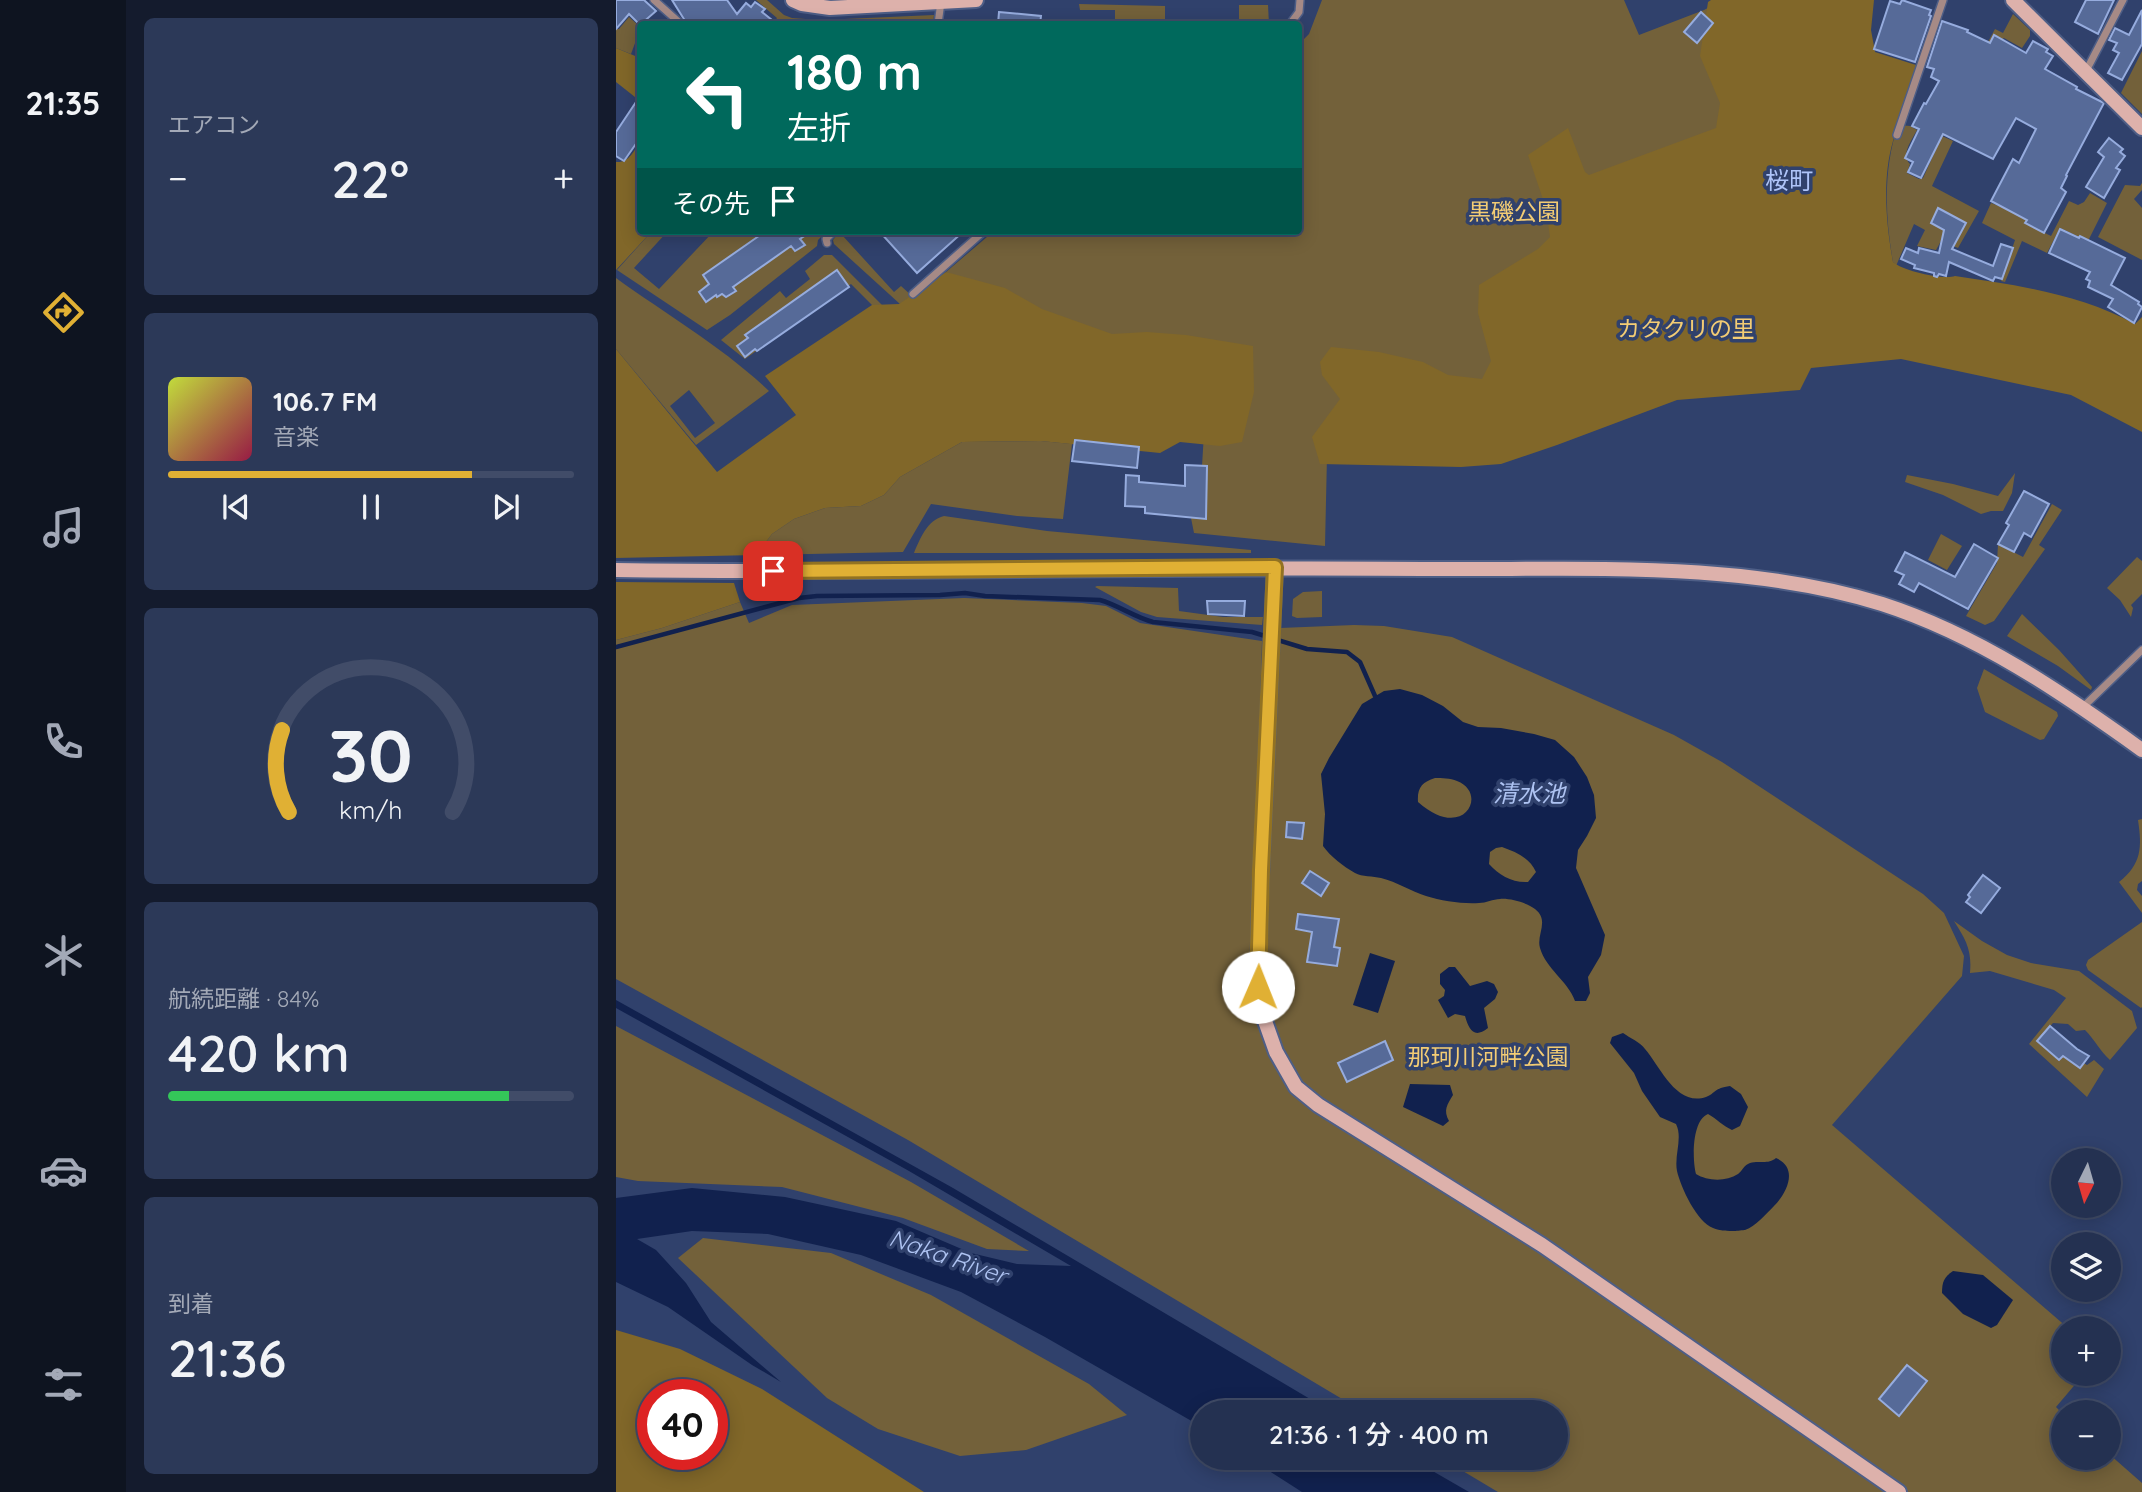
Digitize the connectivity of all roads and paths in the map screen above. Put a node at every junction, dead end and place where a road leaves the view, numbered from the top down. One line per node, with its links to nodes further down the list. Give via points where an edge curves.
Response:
1 (654, 0): 9 (street)
2 (793, 0): 8 (street, via 830,8)
3 (976, 0): 8 (street)
4 (1300, 0): 11 (street)
5 (1943, 0): 14 (street)
6 (2012, 0): 12 (street)
7 (2123, 0): 12 (street)
8 (944, 1): 10 (street)
9 (678, 21)
10 (939, 21)
11 (1292, 21)
12 (2086, 72): 13 (street)
13 (2142, 128)
14 (1897, 135)
15 (830, 235): 17 (street)
16 (980, 235): 18 (street)
17 (827, 243)
18 (913, 295)
19 (1275, 567): 20 (street); 22 (street, via 1667,571 1822,588 1953,631); 24 (street, via 1258,987 1276,1052 1296,1087 1542,1245)
20 (616, 570)
21 (2142, 650): 22 (street)
22 (2082, 708): 23 (street)
23 (2142, 750)
24 (1899, 1492)

